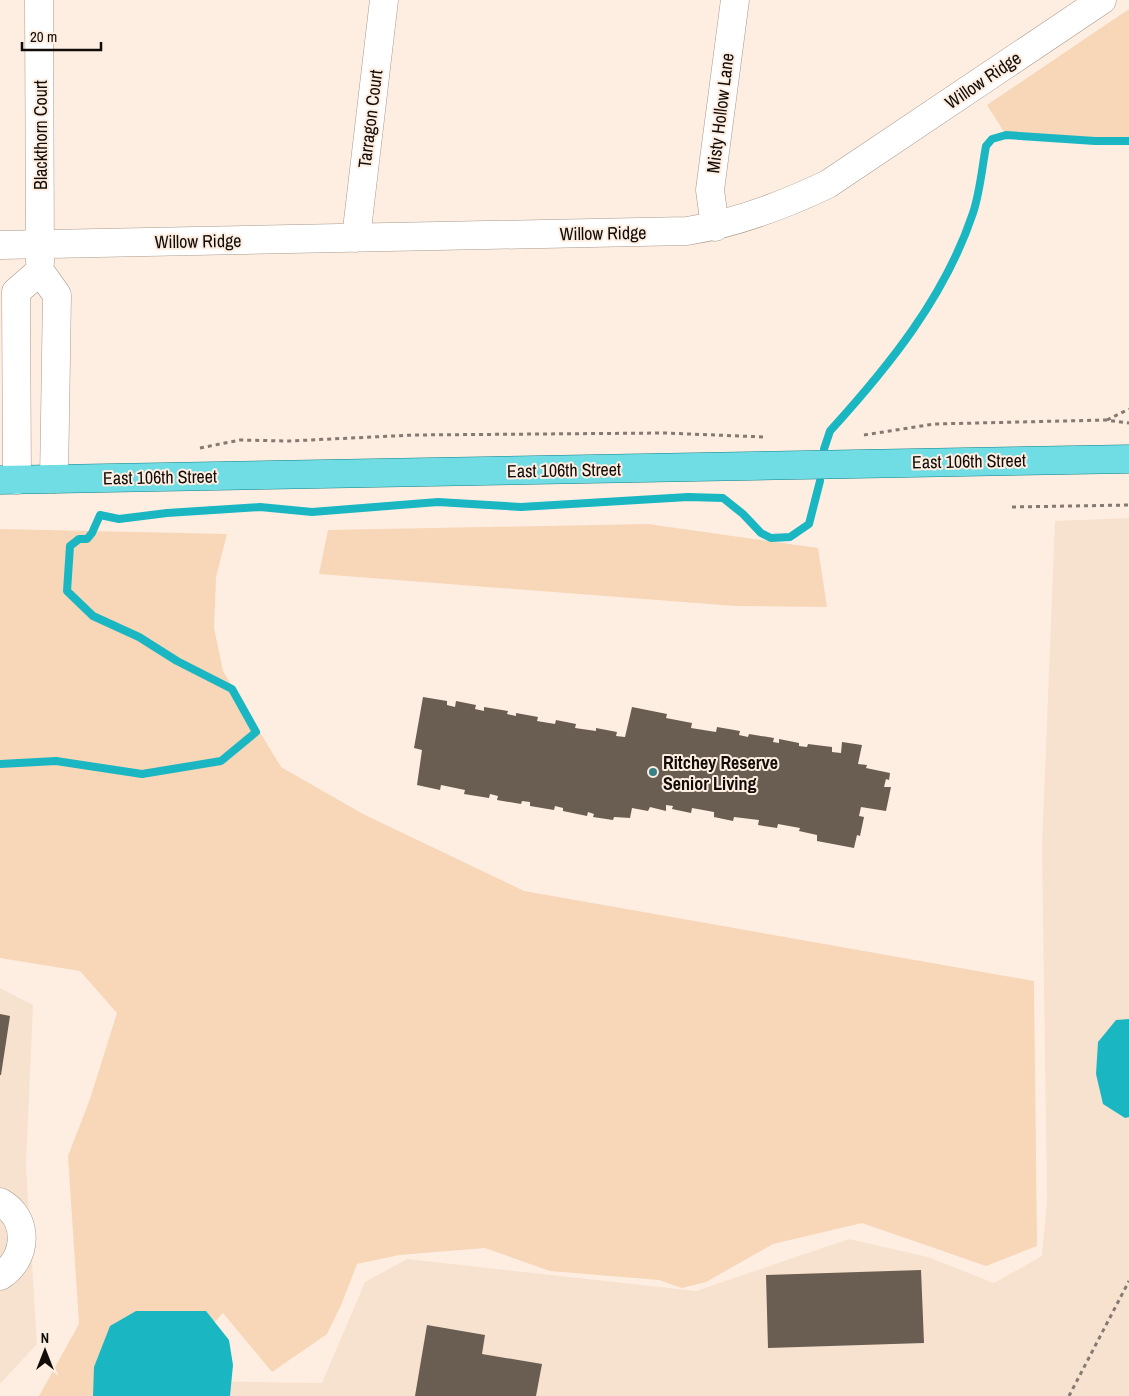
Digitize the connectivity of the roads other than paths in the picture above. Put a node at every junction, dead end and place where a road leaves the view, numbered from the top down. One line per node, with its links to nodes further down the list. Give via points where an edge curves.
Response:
1 (39, 0): 8 (street, Blackthorn Court)
2 (384, 0): 6 (street, Tarragon Court)
3 (735, 0): 5 (street, Misty Hollow Lane, via 710,190)
4 (1102, 0): 5 (street, Willow Ridge, via 828,184 782,206)
5 (714, 227): 6 (street, Willow Ridge, via 687,231)
6 (356, 238): 8 (street, Willow Ridge)
7 (0, 245): 8 (street, Willow Ridge)
8 (40, 257): 10 (street, via 56,295); 11 (street, via 16,292)
9 (1129, 459): 10 (main road, East 106th Street)
10 (54, 479): 11 (main road, East 106th Street)
11 (9, 480)
12 (0, 1202): 13 (street, via 16,1217 22,1235 17,1261)
13 (0, 1276)

